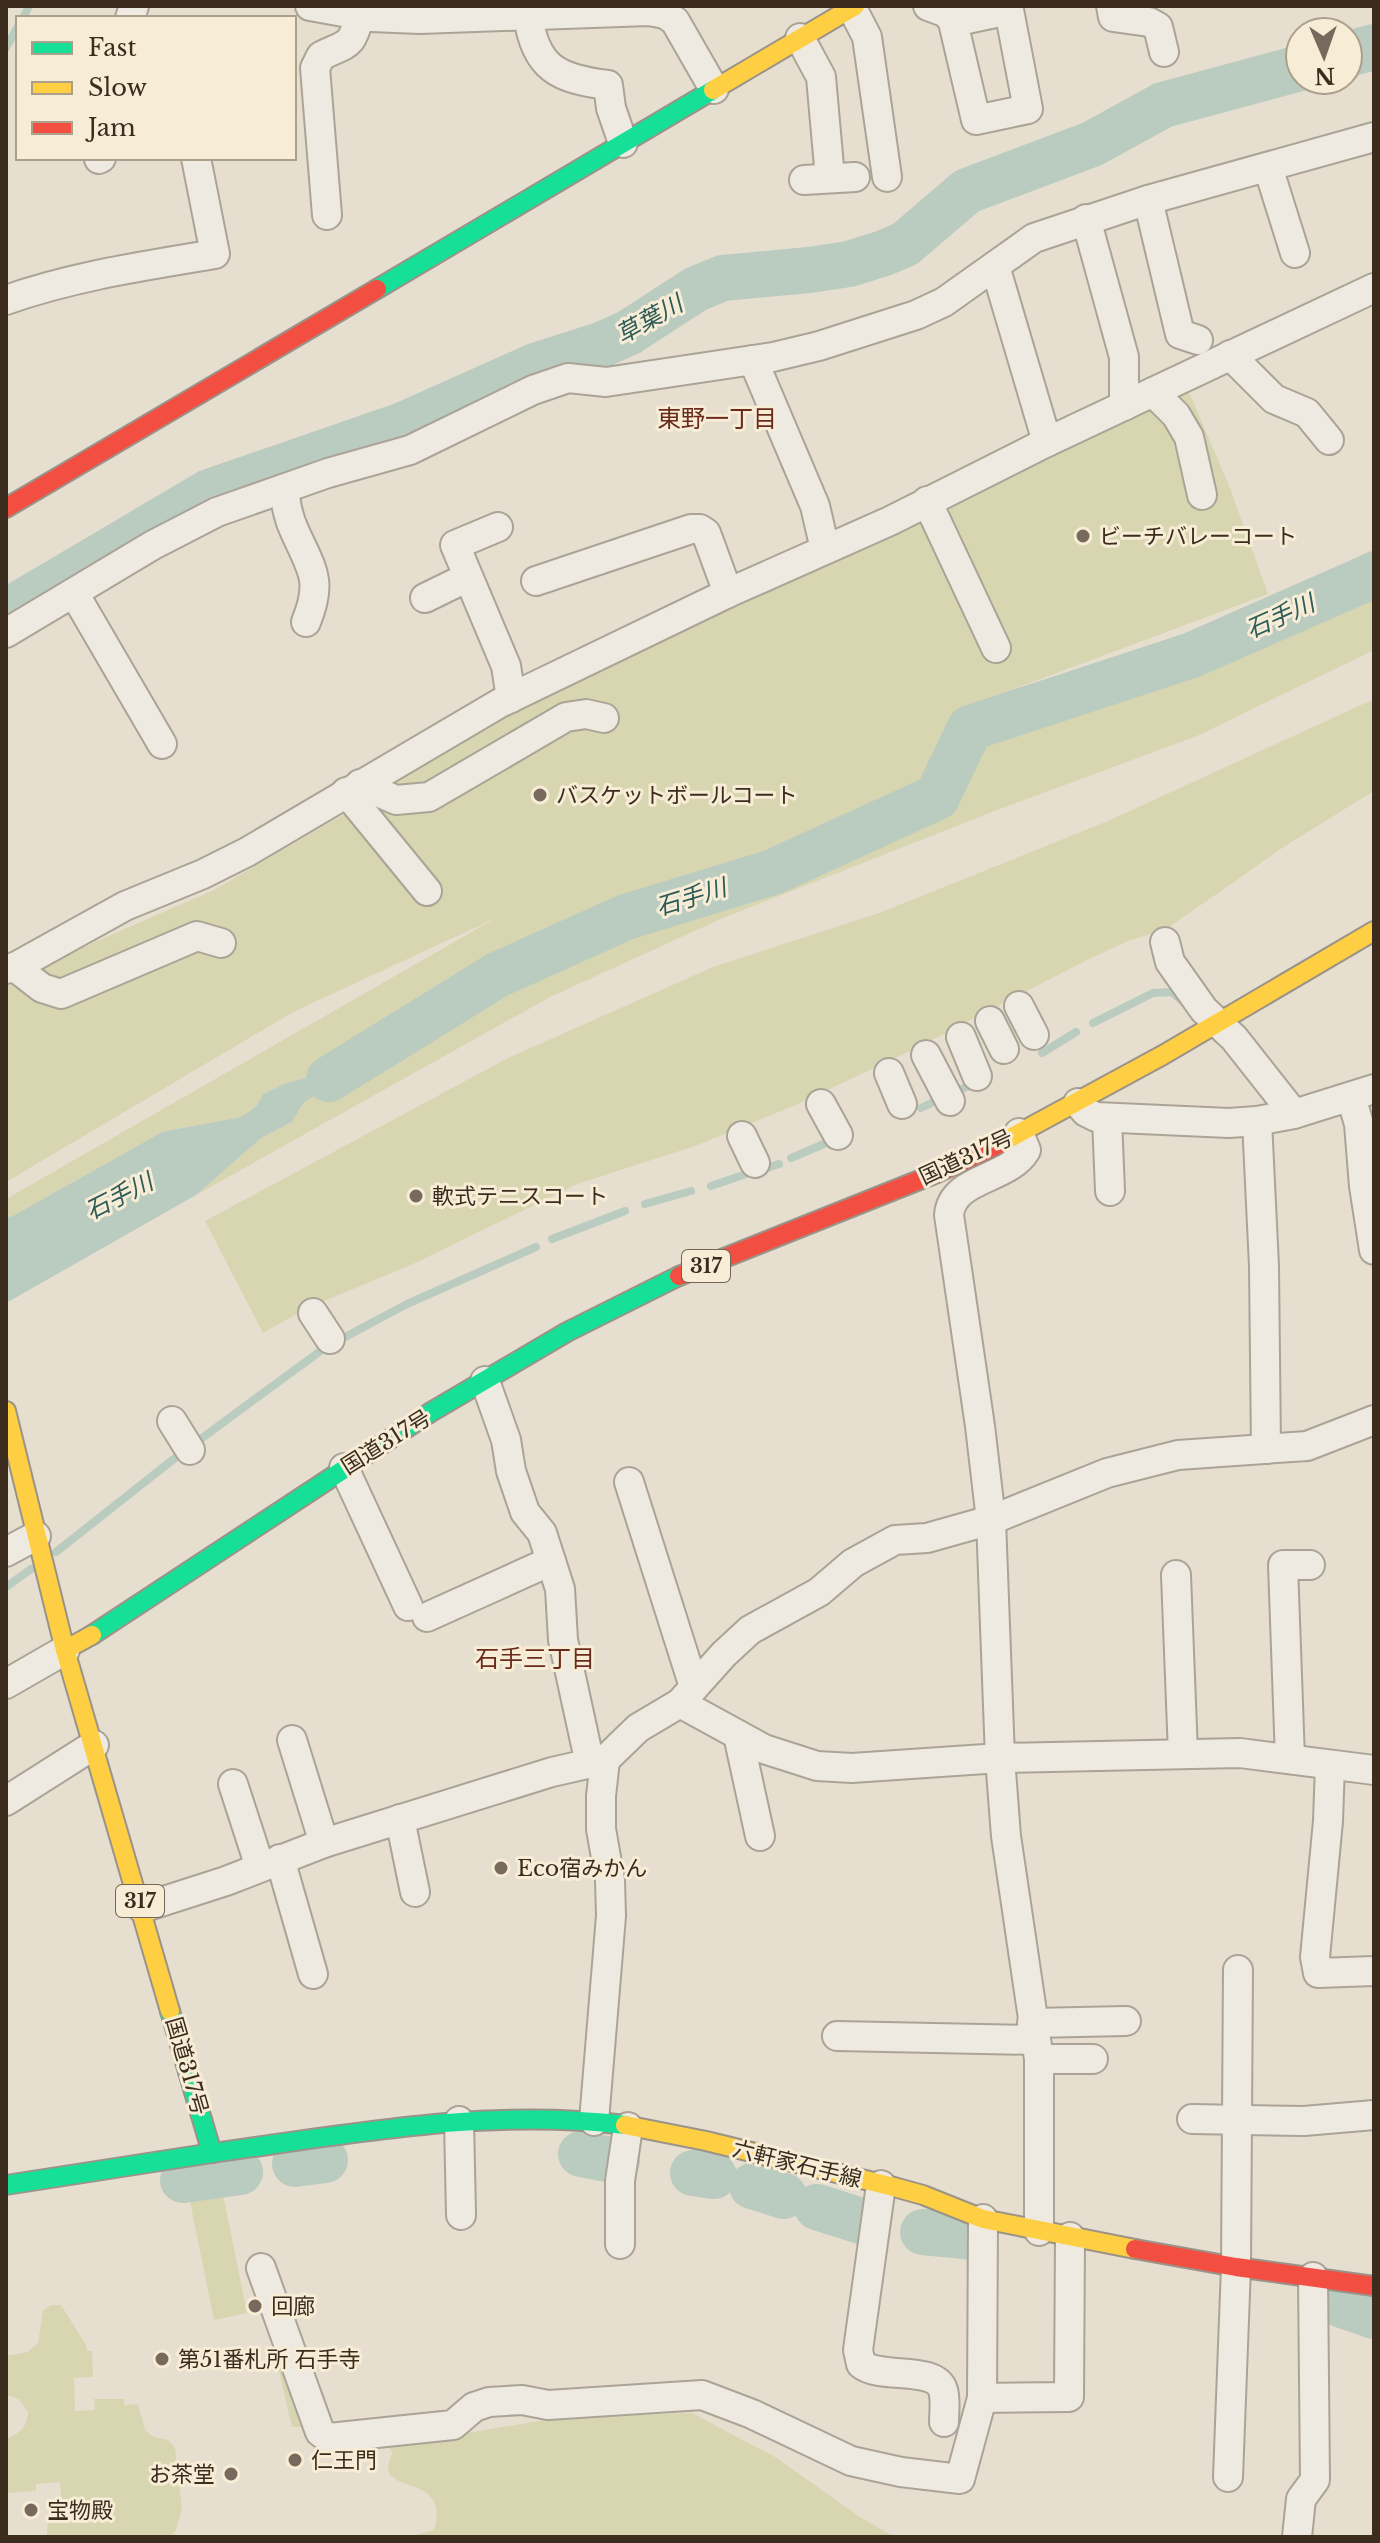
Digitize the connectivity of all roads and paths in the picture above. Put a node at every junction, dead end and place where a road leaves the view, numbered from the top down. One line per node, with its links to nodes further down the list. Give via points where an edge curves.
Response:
1 (310, 6): 6 (street)
2 (928, 6): 8 (street, via 947,13)
3 (1111, 6): 10 (street, via 1113,17 1158,27)
4 (854, 7): 9 (main road); 17 (street, via 867,37)
5 (561, 10): 7 (street); 11 (street, via 665,14 675,21)
6 (360, 15): 7 (street); 12 (street, via 346,46 321,56)
7 (528, 15): 14 (street, via 530,31 549,66 562,76 608,85)
8 (953, 22)
9 (800, 38): 11 (main road); 18 (street, via 821,77)
10 (1164, 52)
11 (714, 89): 14 (main road)
12 (306, 109): 20 (street)
13 (1374, 137): 16 (street)
14 (623, 143): 36 (main road)
15 (196, 160): 25 (street, via 215,254 46,286)
16 (1268, 167): 19 (street); 22 (street)
17 (887, 177)
18 (830, 178)
19 (1148, 200): 21 (street); 26 (street, via 1180,334)
20 (327, 215)
21 (1086, 219): 23 (street, via 1034,238); 30 (street, via 1124,357)
22 (1295, 253)
23 (995, 266): 28 (street, via 916,315 819,346); 32 (street)
24 (1374, 288): 27 (street)
25 (6, 300)
26 (1198, 340)
27 (1230, 355): 29 (street); 31 (street, via 1274,399 1307,413)
28 (753, 360): 33 (street, via 606,382 568,378 410,450); 38 (street, via 815,506)
29 (1153, 392): 30 (street); 34 (street, via 1189,437)
30 (1124, 406): 32 (street)
31 (1329, 440)
32 (1047, 442): 35 (street)
33 (284, 489): 41 (street, via 217,512); 44 (street, via 288,513 315,573 314,601)
34 (1202, 495)
35 (927, 501): 38 (street); 46 (street)
36 (6, 508)
37 (498, 527): 39 (street, via 455,545)
38 (825, 549): 42 (street)
39 (468, 577): 43 (street); 47 (street, via 506,666)
40 (536, 581): 42 (street, via 700,529)
41 (74, 593): 45 (street); 49 (street)
42 (728, 593): 47 (street)
43 (425, 598)
44 (306, 622)
45 (6, 633)
46 (996, 648)
47 (511, 698): 50 (street)
48 (604, 718): 50 (street, via 566,717 429,797 396,800)
49 (165, 733)
50 (353, 788): 51 (street); 55 (street, via 247,852 125,906)
51 (427, 891)
52 (1374, 931): 58 (main road, 国道317号 / 317)
53 (1165, 942): 58 (street, via 1170,962)
54 (221, 943): 55 (street, via 197,936 61,994)
55 (11, 968)
56 (1019, 1006): 59 (street)
57 (990, 1021): 61 (street)
58 (1217, 1023): 67 (main road, 国道317号 / 317); 70 (street)
59 (1034, 1035)
60 (961, 1037): 64 (street)
61 (1004, 1049)
62 (926, 1055): 66 (street)
63 (889, 1073): 69 (street)
64 (977, 1076)
65 (1362, 1093): 70 (street); 78 (street, via 1359,1124)
66 (950, 1101)
67 (1078, 1103): 71 (street, via 1086,1112); 73 (main road, 国道317号 / 317)
68 (821, 1104): 74 (street)
69 (902, 1104)
70 (1294, 1114): 72 (street)
71 (1107, 1118): 72 (street); 77 (street)
72 (1257, 1121): 85 (street)
73 (1019, 1133): 81 (main road, 国道317号 / 317, via 944,1170 639,1295); 89 (street, via 1026,1150 1020,1161 960,1192 950,1203 949,1215)
74 (838, 1135)
75 (742, 1136): 76 (street)
76 (755, 1163)
77 (1110, 1191)
78 (1374, 1250)
79 (313, 1313): 80 (street)
80 (330, 1339)
81 (485, 1381): 87 (main road, 国道317号 / 317); 92 (street, via 525,1512 542,1533)
82 (6, 1411): 90 (main road)
83 (1374, 1420): 85 (street, via 1307,1446)
84 (172, 1421): 86 (street)
85 (1266, 1449): 89 (street, via 1178,1455 1107,1473)
86 (190, 1450)
87 (344, 1468): 92 (street, via 417,1611); 95 (main road, 国道317号 / 317)
88 (629, 1482): 97 (street)
89 (991, 1520): 97 (street, via 927,1538 895,1540 853,1563 819,1592 750,1630); 102 (street)
90 (36, 1536): 91 (street); 95 (main road)
91 (6, 1552)
92 (551, 1561): 104 (street, via 560,1589 563,1640)
93 (1310, 1565): 103 (street, via 1283,1565 1296,1622)
94 (1176, 1575): 101 (street)
95 (65, 1650): 96 (street); 100 (main road, 国道317号 / 317)
96 (6, 1684)
97 (687, 1695): 98 (street); 104 (street)
98 (738, 1735): 102 (street, via 817,1766); 110 (street)
99 (292, 1740): 111 (street)
100 (94, 1745): 108 (street); 114 (main road, 国道317号 / 317)
101 (1183, 1754): 102 (street); 103 (street)
102 (1000, 1758): 120 (street)
103 (1290, 1759): 105 (street)
104 (598, 1762): 109 (street); 125 (street, via 611,1916)
105 (1330, 1765): 106 (street); 116 (street, via 1318,1973)
106 (1374, 1770)
107 (233, 1784): 112 (street)
108 (6, 1801)
109 (400, 1819): 111 (street); 113 (street)
110 (760, 1836)
111 (324, 1843): 112 (street)
112 (270, 1863): 114 (street); 117 (street)
113 (415, 1892)
114 (142, 1908): 128 (main road, 国道317号 / 317)
115 (1238, 1970): 126 (street)
116 (1374, 1971)
117 (313, 1974)
118 (1126, 2021): 120 (street)
119 (837, 2036): 120 (street)
120 (1036, 2041): 121 (street); 133 (street)
121 (1093, 2059)
122 (1374, 2115): 126 (street)
123 (1192, 2119): 126 (street)
124 (459, 2121): 125 (main road, 六軒家石手線); 128 (main road, 六軒家石手線); 131 (street)
125 (594, 2121): 127 (main road, 六軒家石手線)
126 (1237, 2121): 136 (street)
127 (628, 2127): 130 (main road, 六軒家石手線); 135 (street, via 620,2181)
128 (212, 2153): 129 (main road)
129 (6, 2185)
130 (881, 2185): 132 (main road, 六軒家石手線); 141 (street, via 858,2350 861,2364 869,2370 940,2382)
131 (461, 2215)
132 (983, 2219): 133 (main road, 六軒家石手線); 140 (street)
133 (1039, 2231): 134 (main road, 六軒家石手線)
134 (1070, 2237): 136 (main road, 六軒家石手線); 140 (street, via 1069,2397)
135 (620, 2244)
136 (1236, 2267): 138 (main road, 六軒家石手線); 142 (street)
137 (261, 2268): 140 (street, via 320,2432 329,2438 453,2425 489,2402 548,2405 702,2395 851,2461 960,2479)
138 (1313, 2277): 139 (main road, 六軒家石手線); 143 (street, via 1315,2480 1301,2499)
139 (1374, 2286)
140 (982, 2398)
141 (944, 2422)
142 (1228, 2477)
143 (1297, 2537)

